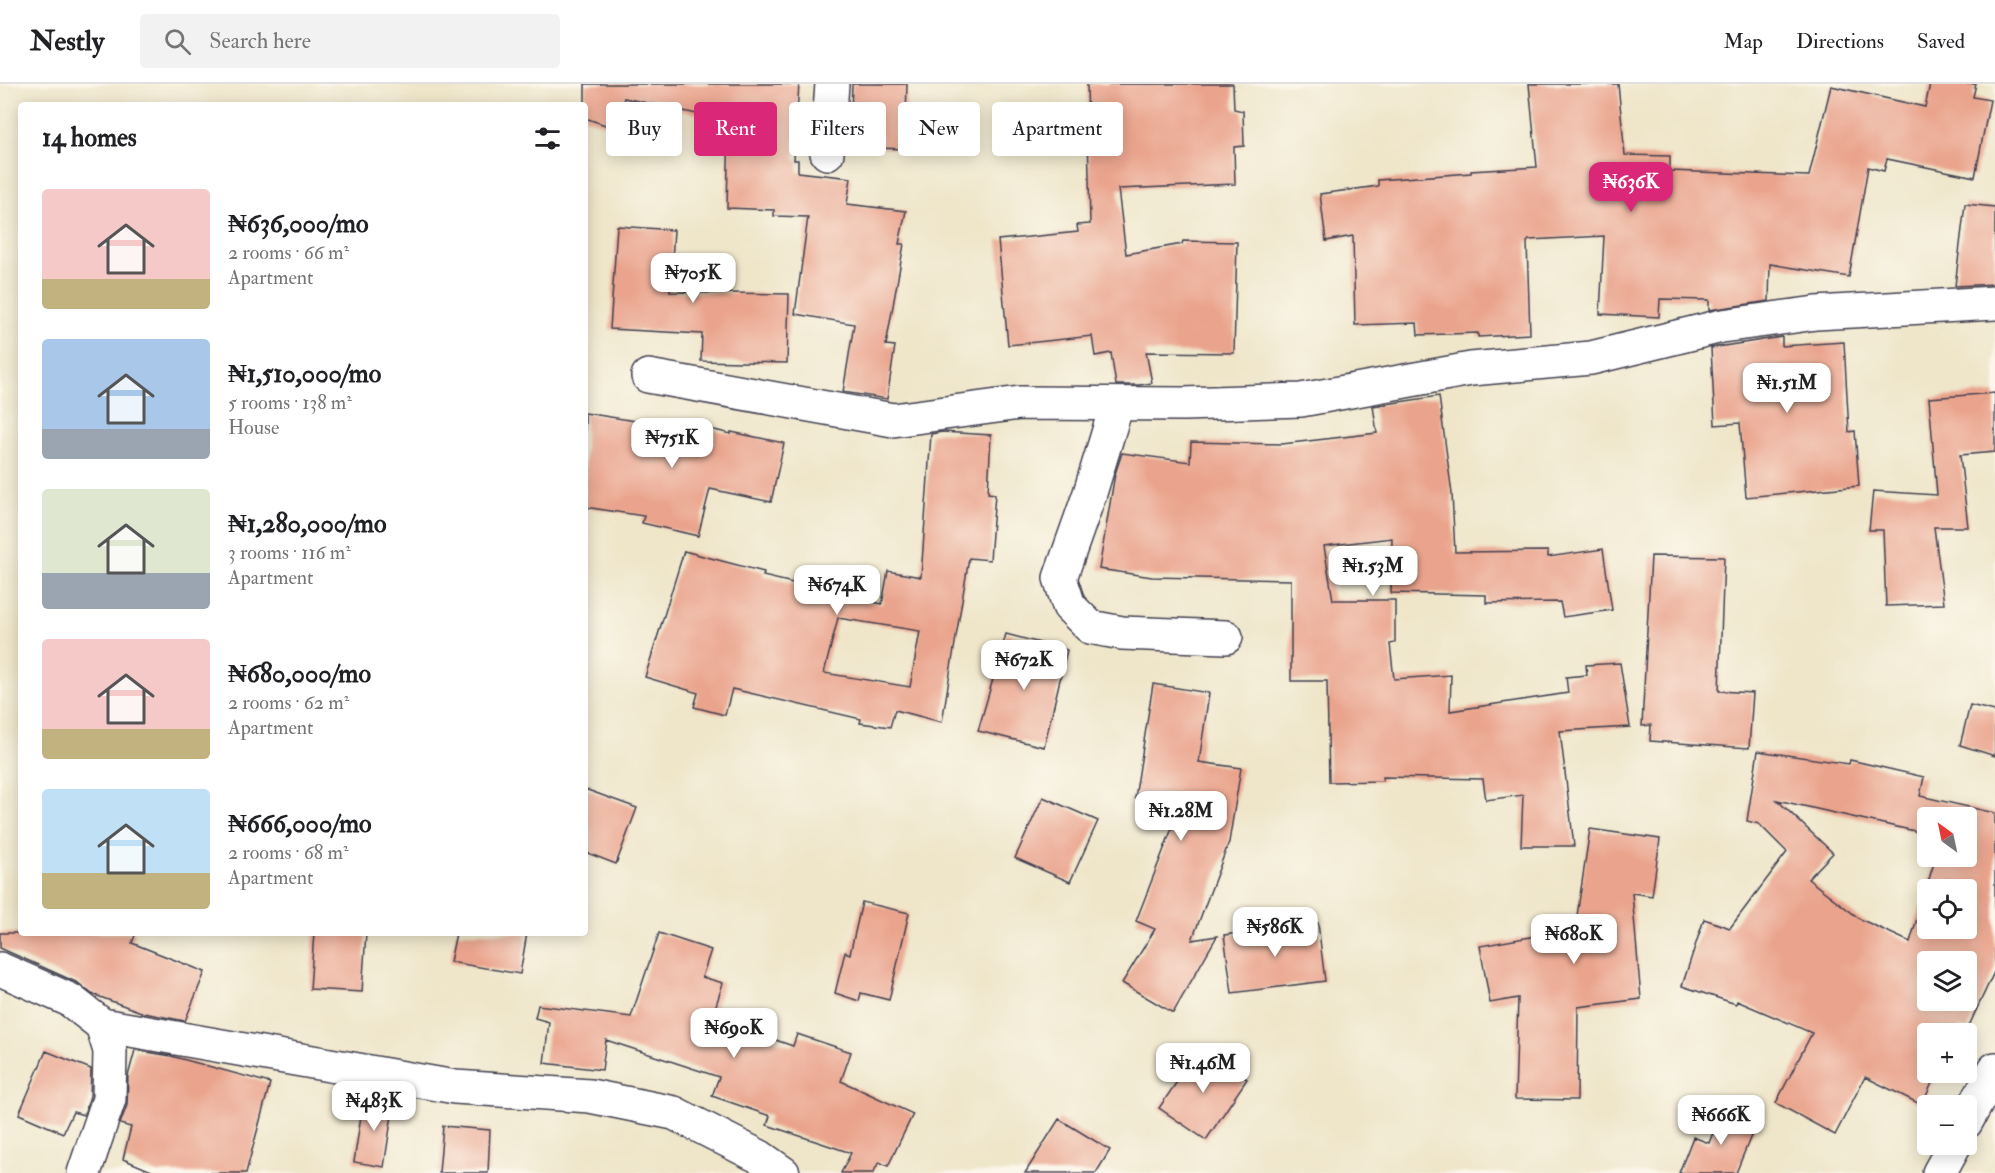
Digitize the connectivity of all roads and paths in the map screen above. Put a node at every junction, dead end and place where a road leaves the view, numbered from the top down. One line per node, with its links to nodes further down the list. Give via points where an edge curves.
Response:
1 (832, 84): 2 (street)
2 (831, 102)
3 (1995, 303): 5 (street, via 1816,313 1746,322 1591,358 1471,369 1301,400)
4 (648, 376): 5 (street, via 893,420 1020,403)
5 (1117, 404): 6 (street, via 1060,578 1069,606 1090,627 1122,633)
6 (1226, 637)
7 (0, 969): 8 (street, via 70,1000)
8 (102, 1025): 12 (street, via 110,1050 109,1099); 13 (street, via 455,1087 590,1096 674,1113)
9 (1995, 1069): 10 (street)
10 (1977, 1102)
11 (1949, 1155): 14 (street)
12 (84, 1173)
13 (783, 1173)
14 (1940, 1173)

